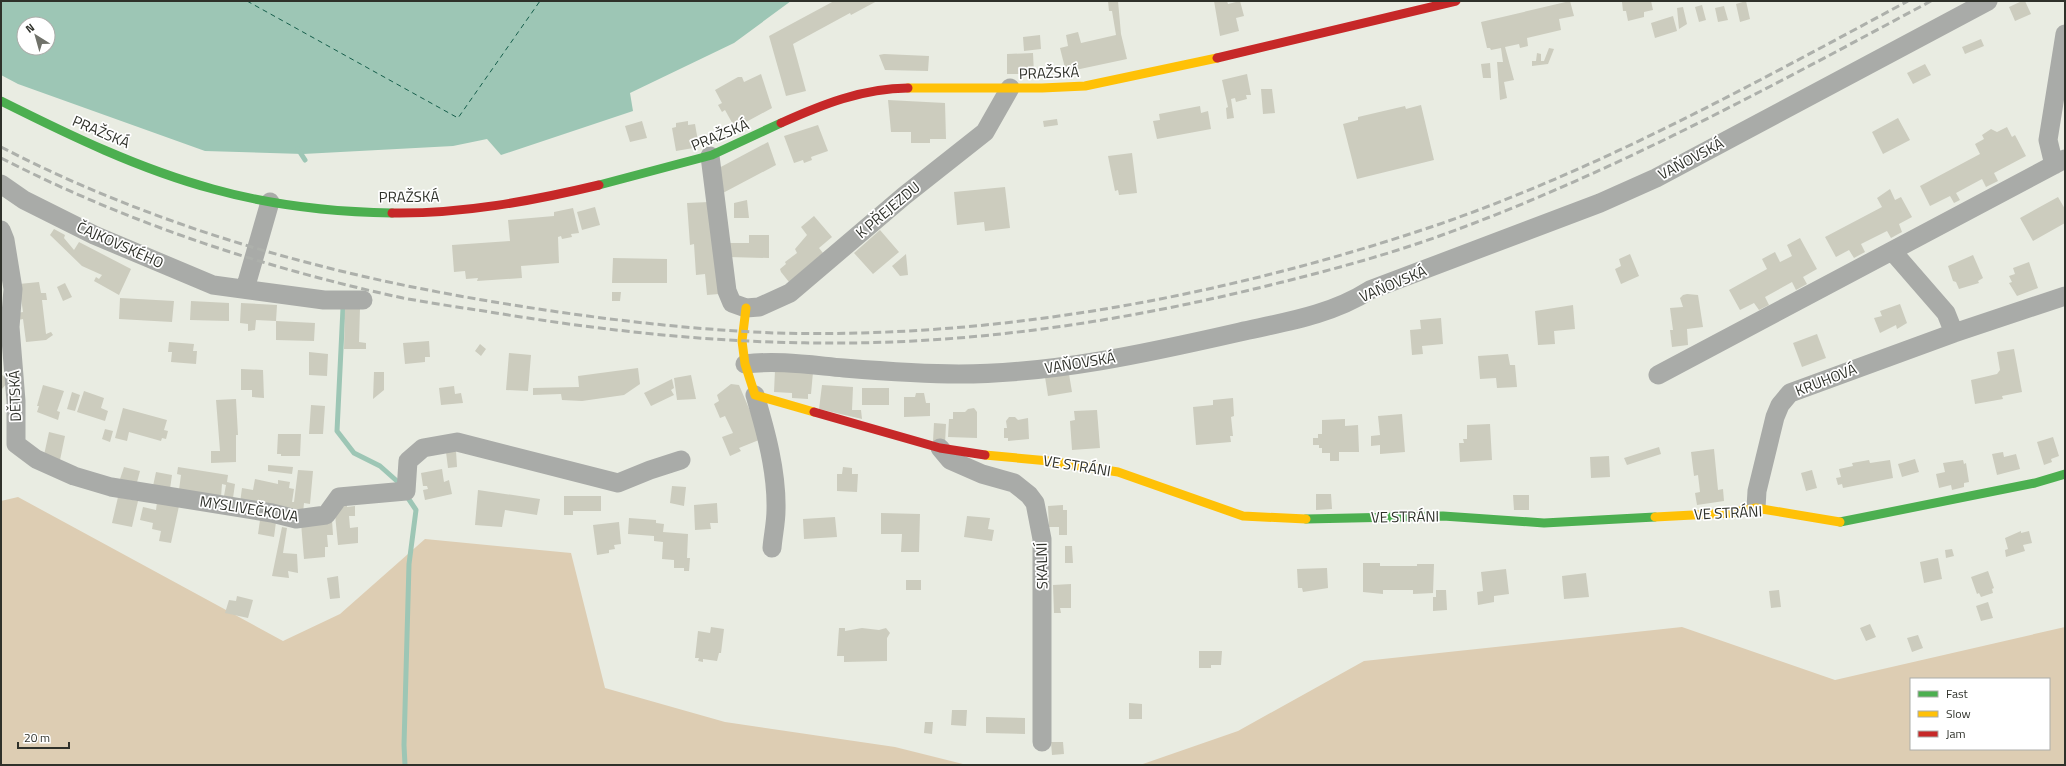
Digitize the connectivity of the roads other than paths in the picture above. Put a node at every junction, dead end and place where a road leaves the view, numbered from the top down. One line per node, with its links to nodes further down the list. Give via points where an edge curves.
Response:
1 (1456, 1): 4 (main road, PRAŽSKÁ, via 1127,78 1085,86)
2 (1988, 1): 17 (street, VAŇOVSKÁ, via 1656,178 1370,290 1352,302 1314,315 1204,341 1031,371 960,374 889,372 770,361)
3 (2065, 34): 7 (street, via 2048,140)
4 (1010, 88): 6 (main road, PRAŽSKÁ, via 888,88 868,91 809,110); 15 (street, K PŘEJEZDU, via 985,132 904,196 790,293 759,308)
5 (1, 101): 9 (main road, PRAŽSKÁ, via 126,159 213,189)
6 (710, 156): 9 (main road, PRAŽSKÁ, via 646,175 472,209 386,213); 15 (street, via 728,291 732,303)
7 (2059, 162): 11 (street)
8 (1, 184): 12 (street, ČAJKOVSKÉHO, via 24,200 94,235 212,284)
9 (270, 202): 12 (street)
10 (1, 230): 20 (street, DĚTSKÁ, via 13,289 10,327 16,401)
11 (1893, 252): 16 (street, via 1946,313); 18 (street)
12 (245, 289): 14 (street, ČAJKOVSKÉHO, via 324,300)
13 (2065, 296): 16 (street, KRUHOVÁ)
14 (363, 300)
15 (746, 308): 17 (main road, via 742,341)
16 (1954, 333): 24 (street, KRUHOVÁ, via 1790,393 1780,405 1775,417 1757,491)
17 (745, 364): 19 (main road)
18 (1658, 375)
19 (755, 395): 21 (main road, VE STRÁNI); 25 (street, via 772,465 776,510)
20 (16, 444): 22 (street, MYSLIVEČKOVA, via 36,458 74,476 111,487 296,519 326,515 339,497 406,491 408,461 423,448 457,442 618,484)
21 (940, 448): 24 (main road, VE STRÁNI, via 1118,472 1243,516 1308,519 1443,516 1544,523 1731,513); 26 (street, SKALNÍ, via 950,460 982,474 1014,483 1035,503 1042,539)
22 (681, 460)
23 (2065, 474): 24 (main road, VE STRÁNI, via 2027,485 1840,522)
24 (1756, 508)
25 (772, 548)
26 (1042, 742)

